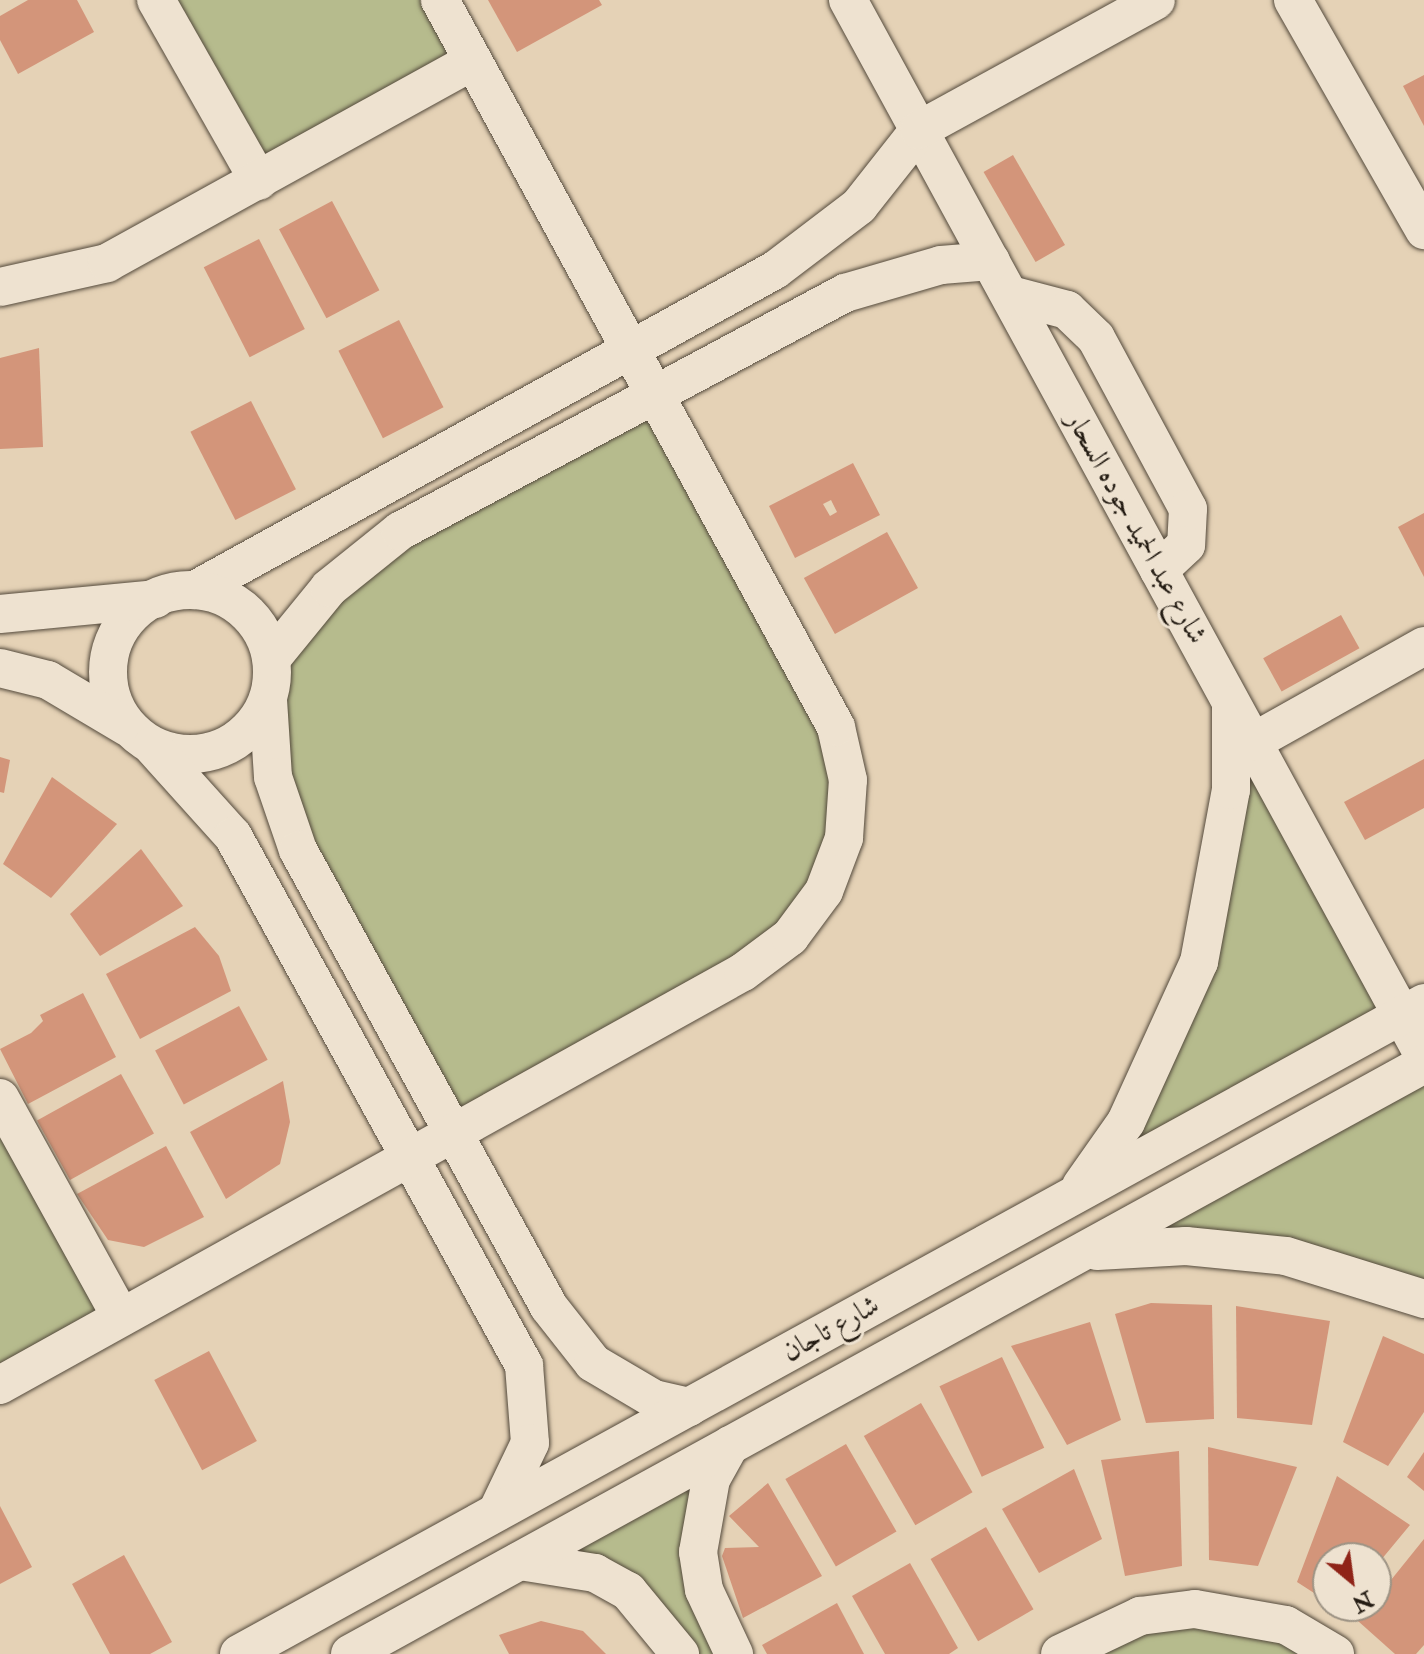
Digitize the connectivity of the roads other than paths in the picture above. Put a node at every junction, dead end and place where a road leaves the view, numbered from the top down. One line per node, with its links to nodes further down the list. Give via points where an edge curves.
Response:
1 (156, 0): 8 (street)
2 (440, 0): 6 (street)
3 (848, 0): 7 (street, شارع عبد الحميد جوده السحار)
4 (1156, 0): 7 (street)
5 (1293, 0): 9 (street)
6 (473, 61): 8 (street); 13 (street)
7 (919, 130): 10 (street, شارع عبد الحميد جوده السحار); 13 (street, via 859,206 818,239)
8 (259, 181): 11 (street, via 107,263)
9 (1424, 230)
10 (991, 261): 12 (street, شارع عبد الحميد جوده السحار); 14 (street, via 929,268 845,293)
11 (0, 287)
12 (1010, 295): 15 (street, شارع عبد الحميد جوده السحار); 15 (street, via 1049,301 1083,322 1125,391 1190,520 1186,545)
13 (631, 350): 14 (street); 16 (street)
14 (655, 394): 20 (street, via 400,531 329,588); 30 (street, via 836,727 848,780 844,838 824,891 790,937 743,972)
15 (1159, 570): 23 (street, شارع عبد الحميد جوده السحار)
16 (195, 590): 17 (street); 20 (street, via 245,611)
17 (155, 599): 18 (street); 24 (street, via 117,634 109,659 113,697)
18 (0, 614)
19 (1424, 646): 25 (street)
20 (272, 658): 22 (street)
21 (0, 668): 24 (street, via 81,696)
22 (268, 700): 24 (street, via 250,730 220,749 186,755); 30 (street, via 273,777 298,850)
23 (1231, 702): 25 (street, شارع عبد الحميد جوده السحار); 32 (street, via 1231,790 1199,962 1126,1122)
24 (142, 738): 31 (street, via 233,836)
25 (1253, 742): 26 (street, شارع عبد الحميد جوده السحار)
26 (1413, 1009): 27 (street, شارع عبد الحميد جوده السحار); 32 (street, شارع تاجان)
27 (1424, 1056)
28 (1424, 1064): 33 (street, شارع تاجان)
29 (0, 1098): 36 (street)
30 (453, 1133): 31 (street); 39 (street, via 568,1337 622,1384)
31 (411, 1156): 36 (street); 41 (street, via 524,1365 530,1443)
32 (1076, 1194): 35 (street, شارع تاجان)
33 (1086, 1252): 34 (street, via 1186,1246 1286,1256); 37 (street, شارع تاجان)
34 (1424, 1299)
35 (871, 1307): 37 (street); 39 (street, شارع تاجان)
36 (121, 1317): 38 (street)
37 (896, 1354): 40 (street, شارع تاجان)
38 (0, 1385)
39 (689, 1407): 41 (street, شارع تاجان)
40 (730, 1445): 42 (street, شارع تاجان); 46 (street, via 700,1515 698,1552 704,1590)
41 (496, 1513): 43 (street, شارع تاجان)
42 (520, 1561): 44 (street, شارع تاجان); 45 (street, via 595,1573 628,1591)
43 (239, 1654)
44 (350, 1654)
45 (680, 1654)
46 (734, 1654)
47 (1060, 1654): 48 (street, via 1140,1616 1195,1609 1286,1625)
48 (1335, 1654)

